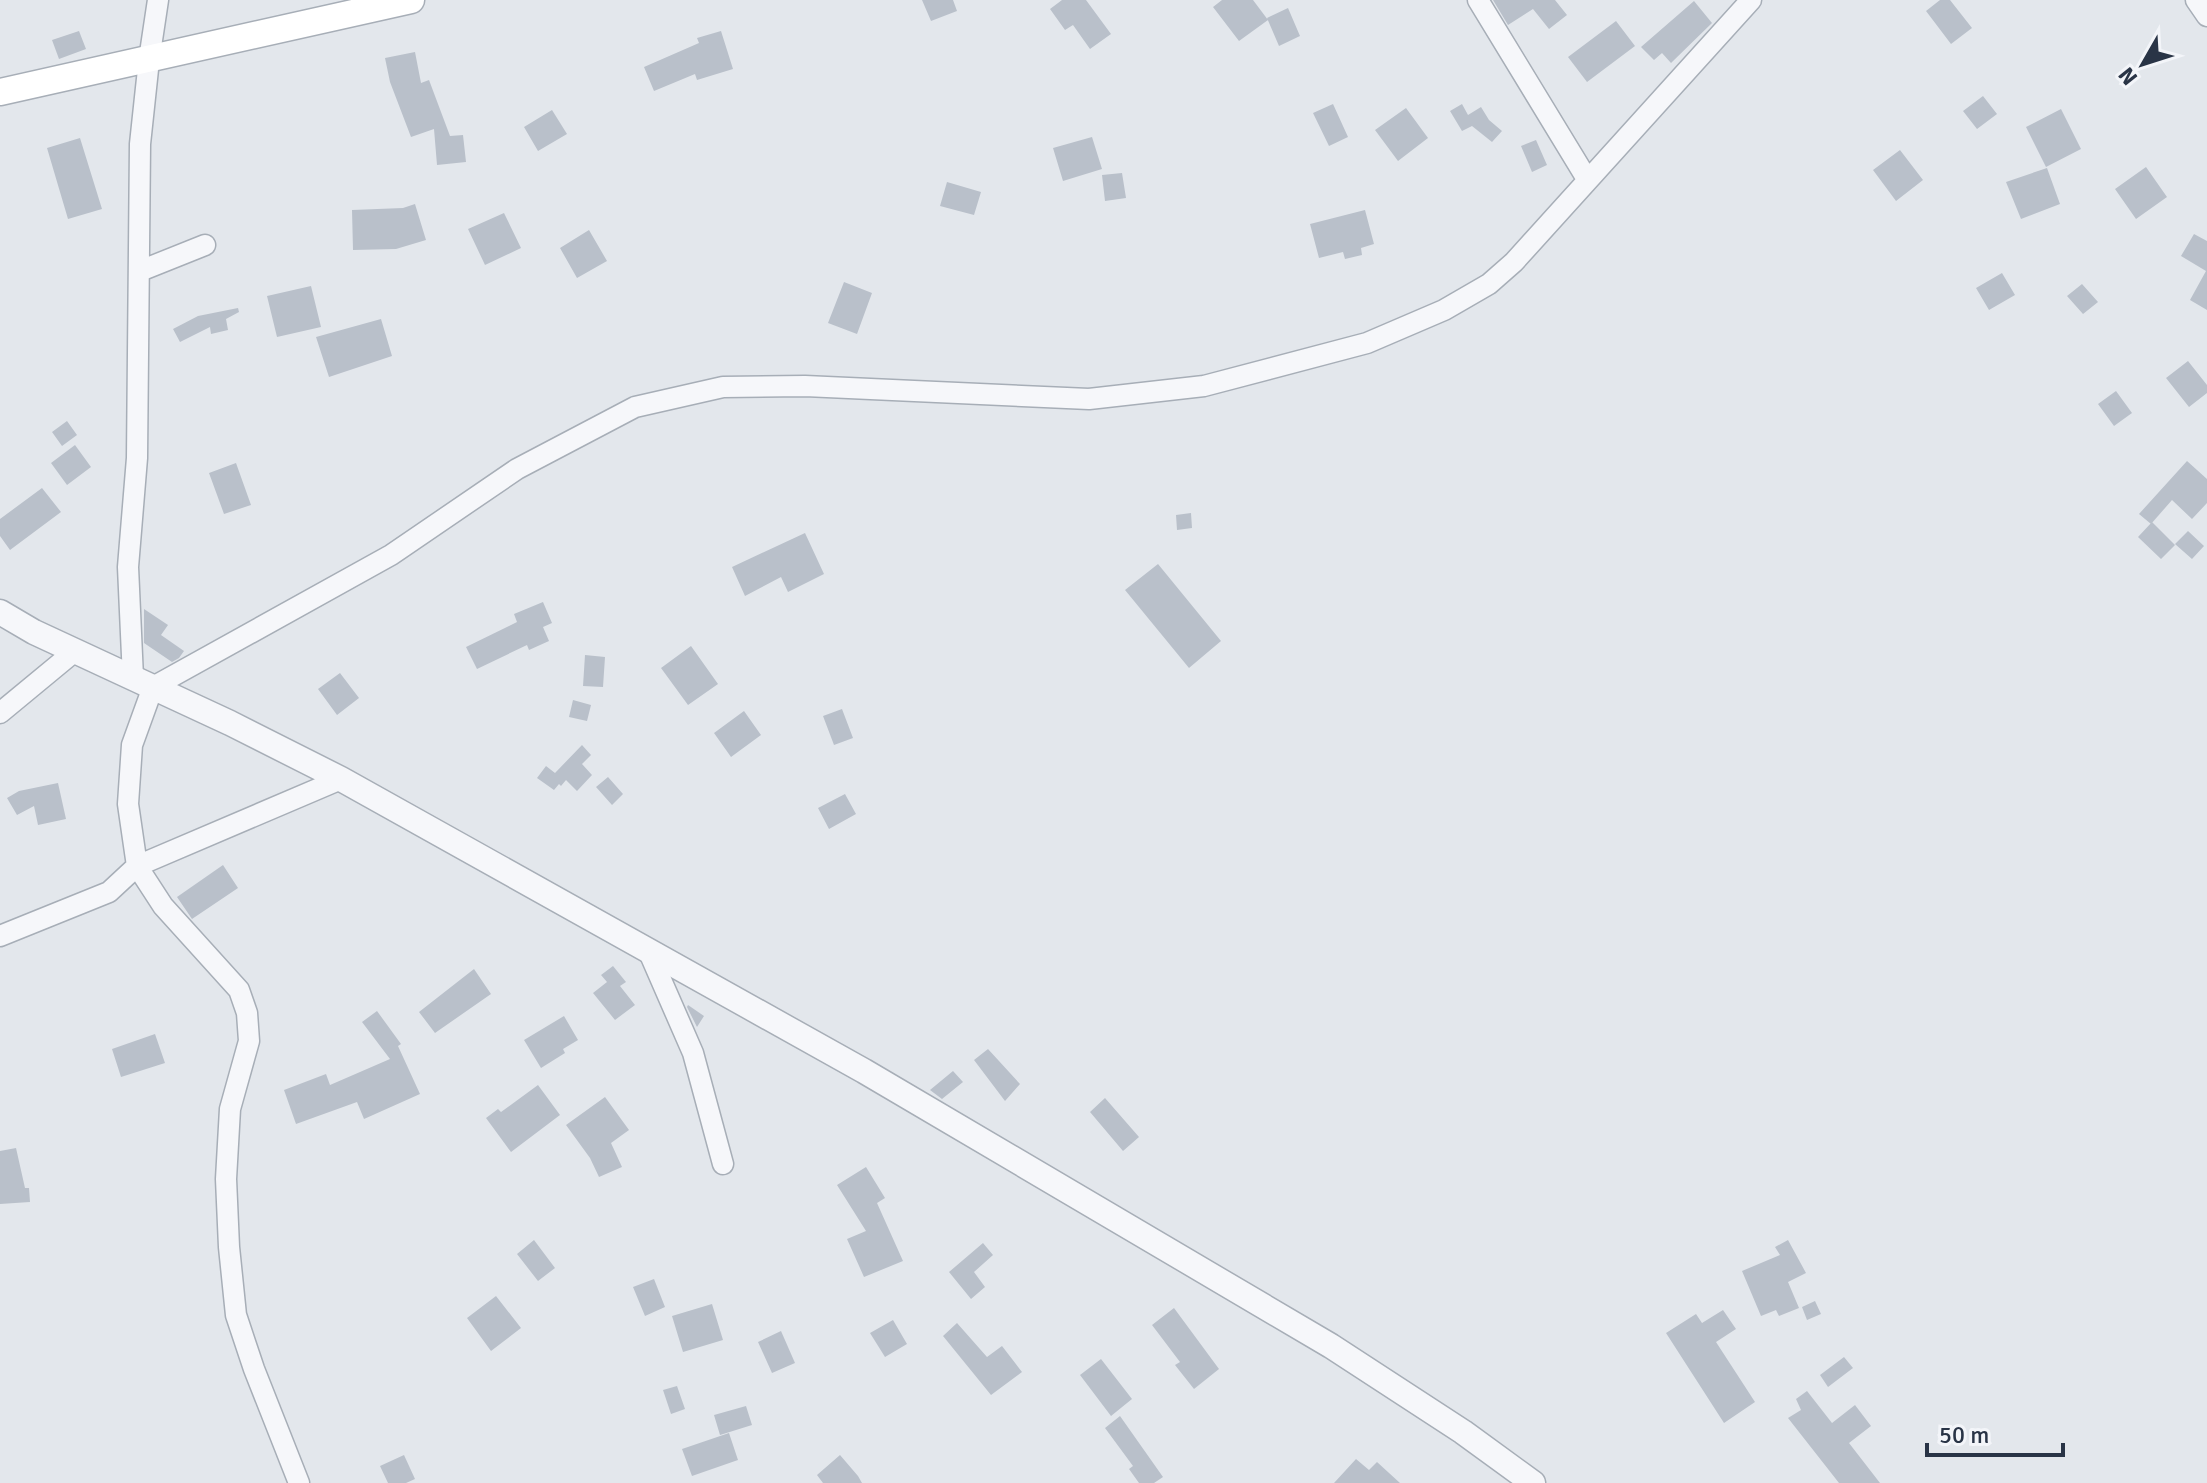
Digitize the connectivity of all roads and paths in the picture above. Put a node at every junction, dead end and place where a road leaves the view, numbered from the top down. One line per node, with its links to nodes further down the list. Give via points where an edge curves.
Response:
1 (158, 0): 7 (street)
2 (411, 0): 7 (main road)
3 (1478, 0): 9 (street)
4 (1751, 0): 9 (street)
5 (2196, 0): 6 (street)
6 (2207, 16)
7 (149, 60): 8 (main road); 11 (street, via 140,144)
8 (0, 92)
9 (1587, 179): 14 (street, via 1514,262 1489,284 1444,310 1367,343 1204,386 1089,399 723,387 635,407 517,469 391,555)
10 (205, 245): 11 (street)
11 (140, 271): 14 (street, via 137,458 128,567)
12 (0, 612): 13 (street)
13 (75, 651): 14 (street); 15 (street)
14 (143, 683): 16 (street); 17 (street, via 128,804)
15 (0, 713)
16 (341, 779): 17 (street); 19 (street)
17 (137, 866): 18 (street, via 109,892); 22 (street, via 163,906 239,990 247,1013 249,1041 230,1109 230,1261 236,1315)
18 (0, 936)
19 (648, 950): 20 (street, via 693,1053); 21 (street, via 1331,1346)
20 (723, 1164)
21 (1530, 1482)
22 (299, 1483)

